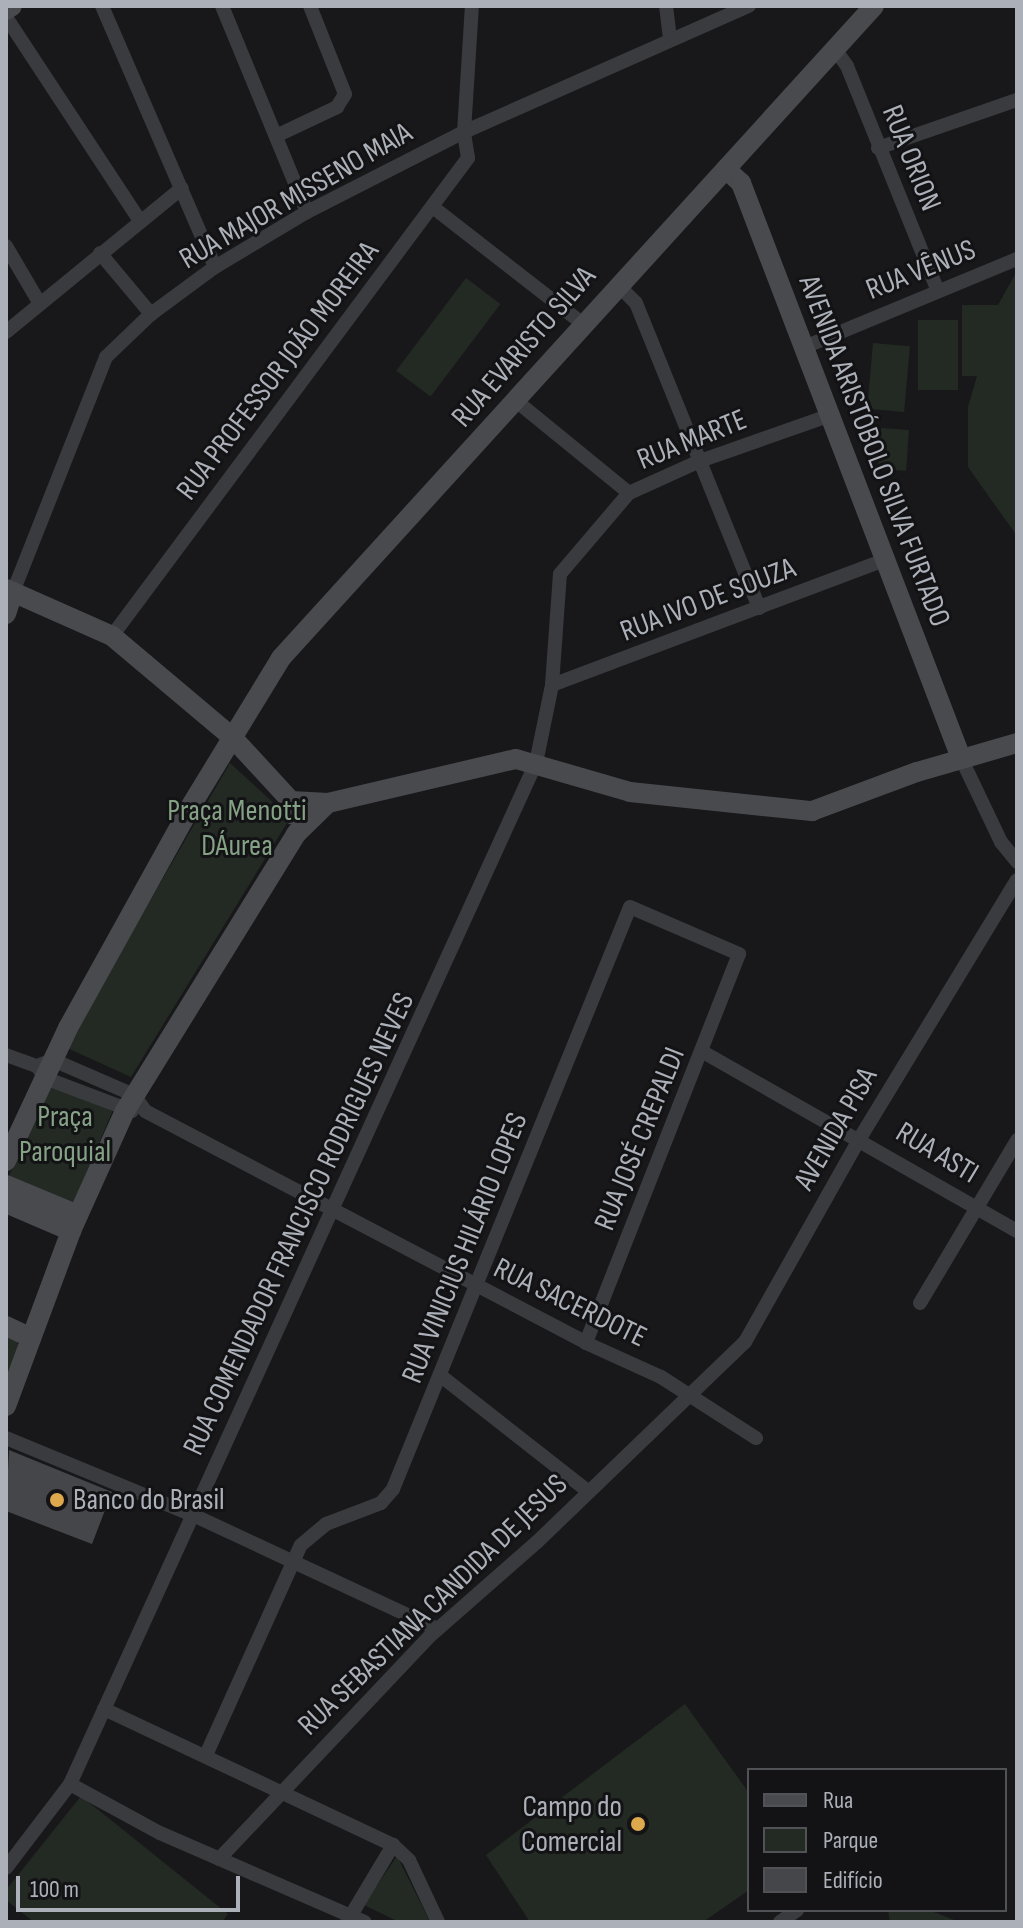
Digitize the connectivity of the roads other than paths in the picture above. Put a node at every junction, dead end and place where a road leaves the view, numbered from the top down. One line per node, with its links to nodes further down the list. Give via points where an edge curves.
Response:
1 (12, 6): 9 (main road)
2 (102, 6): 18 (street)
3 (222, 6): 15 (street)
4 (310, 6): 15 (street, via 345,94 337,107)
5 (472, 6): 14 (street, RUA PROFESSOR JOÃO MOREIRA)
6 (666, 6): 11 (street)
7 (749, 6): 11 (street, RUA MAJOR MISSENO MAIA)
8 (874, 6): 12 (main road, RUA EVARISTO SILVA)
9 (6, 10)
10 (6, 17): 21 (street)
11 (670, 40): 14 (street, RUA MAJOR MISSENO MAIA)
12 (834, 48): 16 (street, RUA ORION, via 847,66); 17 (main road, RUA EVARISTO SILVA)
13 (1017, 100): 16 (street)
14 (464, 132): 19 (street, RUA PROFESSOR JOÃO MOREIRA, via 468,158); 20 (street, RUA MAJOR MISSENO MAIA)
15 (276, 136): 20 (street)
16 (878, 148): 27 (street, RUA ORION)
17 (726, 169): 26 (main road, RUA EVARISTO SILVA); 32 (main road, AVENIDA ARISTÓBOLO SILVA FURTADO, via 741,183)
18 (182, 188): 21 (street); 25 (street)
19 (434, 208): 30 (street); 41 (street, RUA PROFESSOR JOÃO MOREIRA)
20 (307, 212): 25 (street, RUA MAJOR MISSENO MAIA)
21 (140, 221): 23 (street)
22 (6, 246): 28 (street)
23 (100, 253): 28 (street); 29 (street)
24 (1017, 259): 27 (street, RUA VÊNUS)
25 (215, 267): 29 (street, RUA MAJOR MISSENO MAIA)
26 (618, 285): 30 (main road, RUA EVARISTO SILVA); 35 (street, via 636,303)
27 (937, 289): 32 (street, RUA VÊNUS)
28 (40, 304): 31 (street)
29 (151, 314): 38 (street, RUA MAJOR MISSENO MAIA, via 106,357)
30 (583, 324): 33 (main road, RUA EVARISTO SILVA)
31 (6, 332)
32 (802, 348): 34 (main road, AVENIDA ARISTÓBOLO SILVA FURTADO)
33 (515, 400): 36 (street); 43 (main road, RUA EVARISTO SILVA, via 441,488 281,658)
34 (828, 416): 35 (street, RUA MARTE); 37 (main road, AVENIDA ARISTÓBOLO SILVA FURTADO)
35 (700, 461): 36 (street, RUA MARTE); 39 (street)
36 (629, 493): 42 (street, RUA MARTE, via 560,574)
37 (882, 561): 39 (street, RUA IVO DE SOUZA); 45 (main road, AVENIDA ARISTÓBOLO SILVA FURTADO)
38 (10, 590): 40 (main road); 41 (main road)
39 (759, 608): 42 (street, RUA IVO DE SOUZA)
40 (6, 614)
41 (112, 636): 43 (main road)
42 (552, 685): 46 (street, RUA MARTE)
43 (232, 737): 47 (main road); 55 (main road, RUA EVARISTO SILVA)
44 (1017, 743): 45 (main road)
45 (961, 758): 46 (main road, via 812,811 630,792); 50 (street, via 1001,842)
46 (536, 763): 48 (main road, via 516,759); 63 (street, RUA COMENDADOR FRANCISCO RODRIGUES NEVES)
47 (291, 801): 48 (main road); 49 (main road)
48 (328, 803): 49 (main road)
49 (296, 834): 56 (main road)
50 (1017, 862)
51 (1017, 880): 57 (street, AVENIDA PISA)
52 (739, 954): 53 (street, RUA JOSÉ CREPALDI); 66 (street, RUA VINICIUS HILÁRIO LOPES, via 630,907)
53 (703, 1052): 57 (street, RUA ASTI); 69 (street, RUA JOSÉ CREPALDI)
54 (6, 1055): 55 (street, RUA SACERDOTE)
55 (45, 1068): 56 (street, RUA SACERDOTE); 59 (main road, RUA EVARISTO SILVA)
56 (134, 1106): 63 (street, RUA SACERDOTE); 64 (main road)
57 (860, 1138): 62 (street, RUA ASTI); 72 (street, AVENIDA PISA, via 745,1342)
58 (1017, 1140): 62 (street)
59 (6, 1161)
60 (6, 1185): 64 (main road)
61 (6, 1203): 64 (main road)
62 (978, 1207): 65 (street, RUA ASTI); 67 (street)
63 (332, 1211): 66 (street, RUA SACERDOTE); 77 (street, RUA COMENDADOR FRANCISCO RODRIGUES NEVES)
64 (74, 1223): 70 (main road)
65 (1017, 1231)
66 (478, 1287): 69 (street, RUA SACERDOTE); 71 (street, RUA VINICIUS HILÁRIO LOPES)
67 (920, 1303)
68 (6, 1326): 70 (main road)
69 (586, 1343): 72 (street, RUA SACERDOTE)
70 (28, 1344): 73 (main road)
71 (441, 1376): 76 (street); 78 (street, RUA VINICIUS HILÁRIO LOPES, via 393,1489 381,1503 312,1533)
72 (690, 1395): 75 (street, RUA SACERDOTE); 76 (street, RUA SEBASTIANA CANDIDA DE JESUS)
73 (6, 1406)
74 (6, 1438): 77 (street)
75 (756, 1438)
76 (589, 1492): 79 (street, RUA SEBASTIANA CANDIDA DE JESUS)
77 (193, 1515): 78 (street); 80 (street, RUA COMENDADOR FRANCISCO RODRIGUES NEVES)
78 (294, 1560): 79 (street); 81 (street, RUA VINICIUS HILÁRIO LOPES)
79 (438, 1629): 83 (street, RUA SEBASTIANA CANDIDA DE JESUS)
80 (104, 1709): 81 (street); 82 (street, RUA COMENDADOR FRANCISCO RODRIGUES NEVES)
81 (206, 1755): 83 (street)
82 (70, 1784): 86 (street, RUA COMENDADOR FRANCISCO RODRIGUES NEVES); 87 (street)
83 (280, 1789): 85 (street); 87 (street, RUA SEBASTIANA CANDIDA DE JESUS)
84 (6, 1842): 86 (street)
85 (393, 1845): 89 (street); 91 (street, via 409,1860)
86 (21, 1849): 88 (street, RUA COMENDADOR FRANCISCO RODRIGUES NEVES)
87 (219, 1859): 89 (street)
88 (6, 1868)
89 (349, 1919): 90 (street)
90 (365, 1922)
91 (438, 1922)

